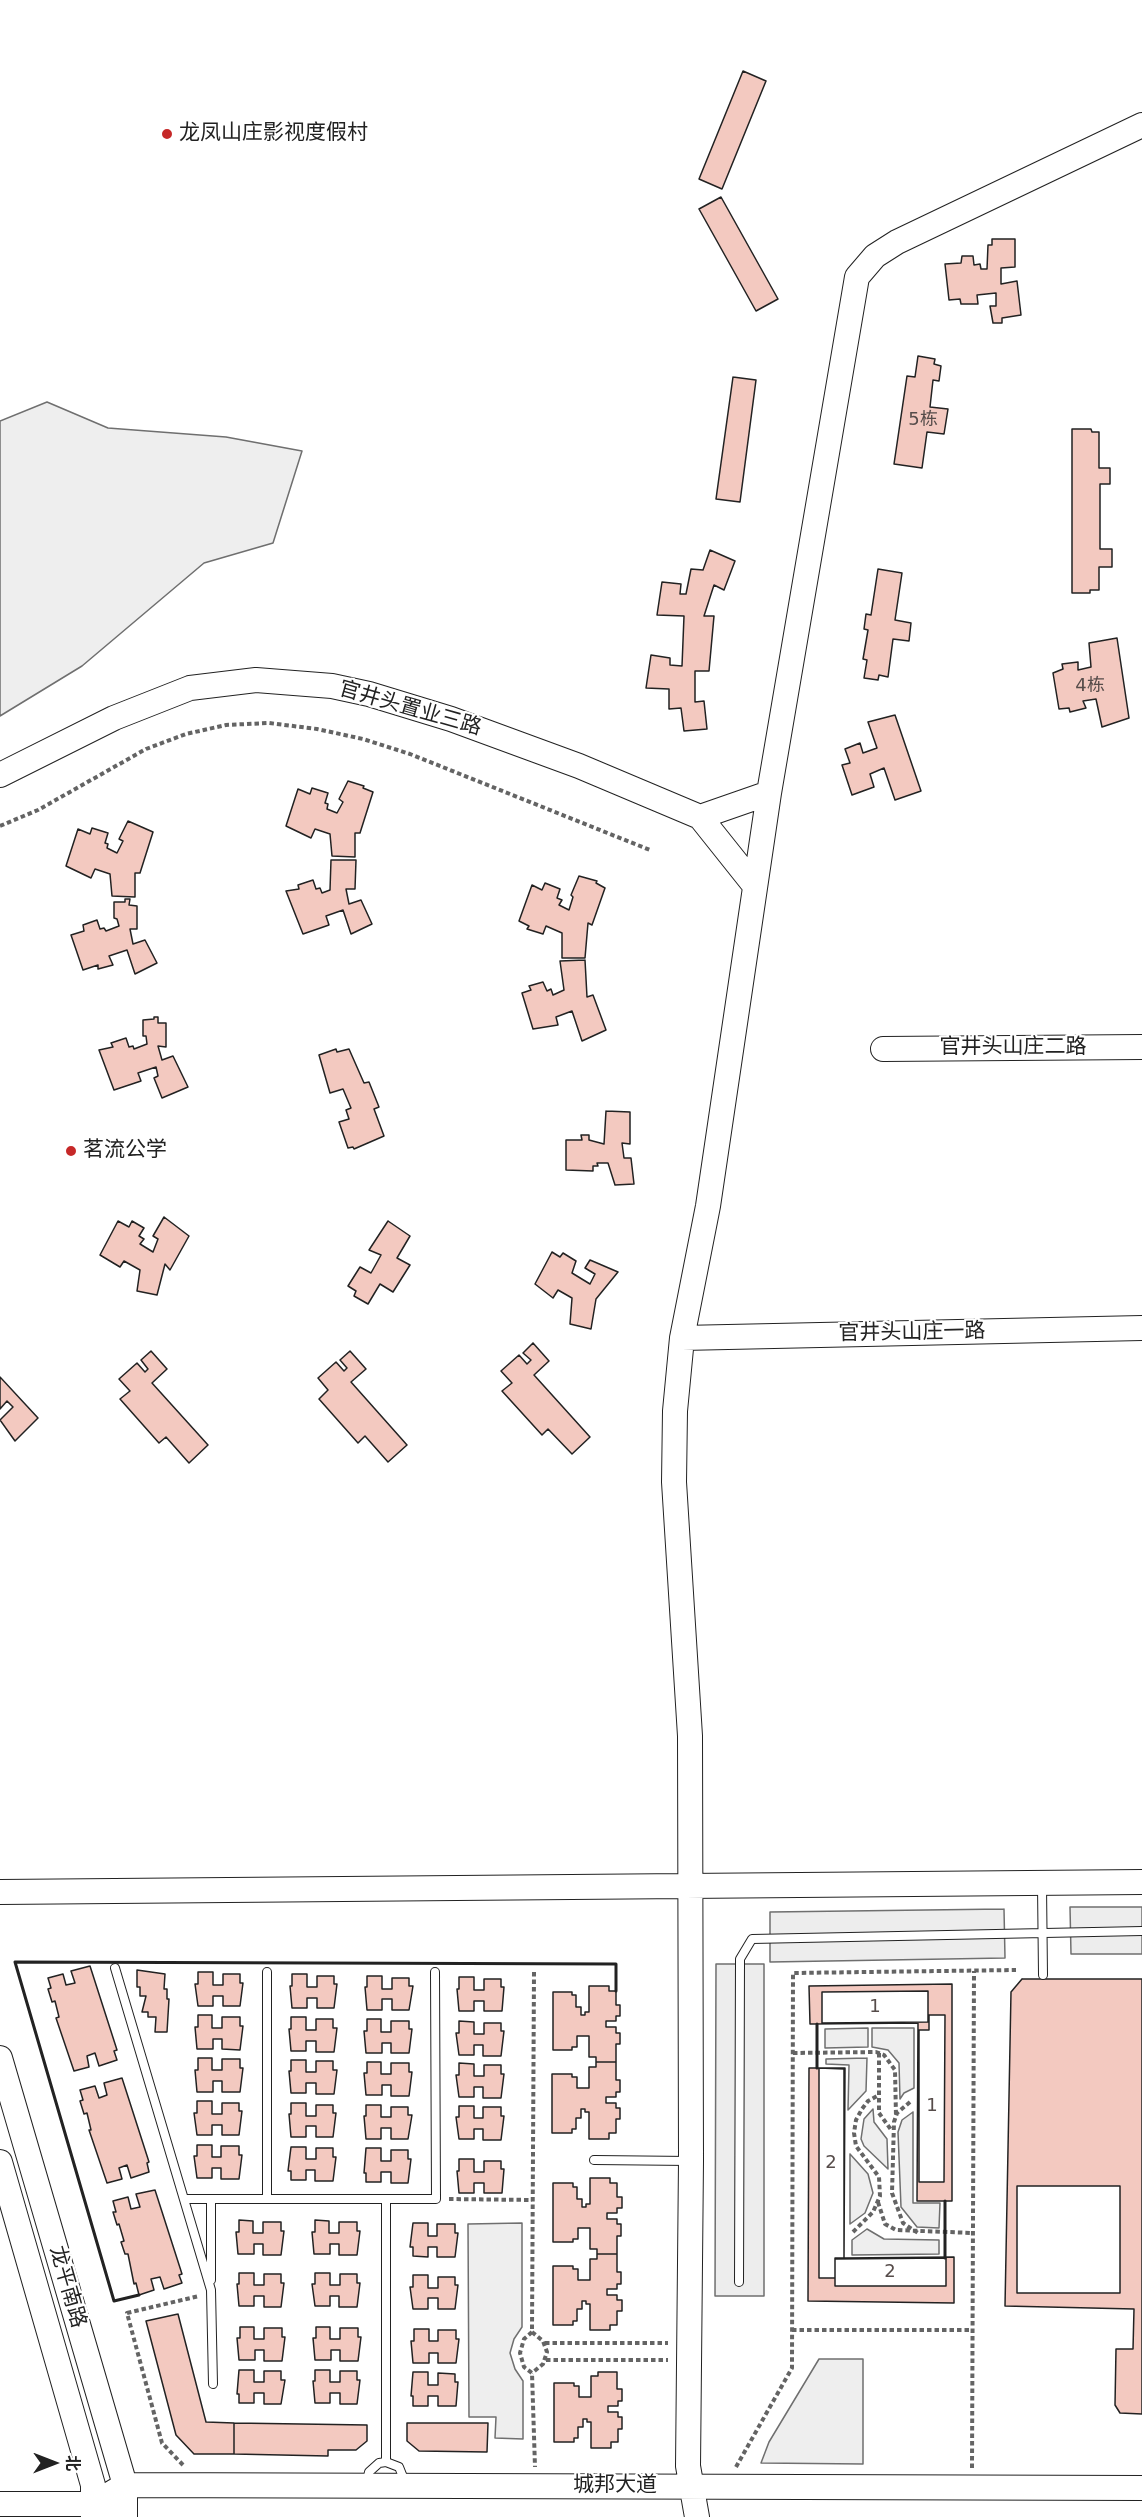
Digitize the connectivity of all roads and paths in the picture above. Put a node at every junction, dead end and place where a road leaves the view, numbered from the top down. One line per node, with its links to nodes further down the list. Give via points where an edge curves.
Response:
1 (1142, 126): 3 (street, via 897,242 875,256 856,277)
2 (0, 776): 4 (street, 官井头置业三路, via 114,718 190,688 256,680 291,682 369,694 451,719 579,766)
3 (769, 793): 4 (street); 7 (street)
4 (700, 817): 7 (street, 官井头置业三路)
5 (0, 826): 6 (path, via 38,810 146,749 226,725 269,723 363,739 410,754)
6 (650, 850)
7 (755, 886): 11 (street, via 708,1206)
8 (1142, 1047): 9 (street, 官井头山庄二路)
9 (883, 1049)
10 (1142, 1328): 11 (street, 官井头山庄一路)
11 (682, 1338): 14 (street, via 672,1447 690,1736)
12 (1142, 1882): 13 (street)
13 (1042, 1883): 14 (street); 17 (lane)
14 (690, 1885): 15 (street); 33 (street)
15 (0, 1892)
16 (1142, 1931): 17 (lane)
17 (1042, 1932): 24 (lane); 45 (lane, via 759,1937 746,1944 740,1959)
18 (115, 1968): 35 (lane)
19 (1016, 1970): 20 (path)
20 (974, 1971): 25 (path, via 793,1973); 44 (path)
21 (267, 1972): 37 (lane)
22 (435, 1972): 39 (lane)
23 (534, 1972): 40 (path)
24 (1043, 1975)
25 (793, 2053): 26 (path); 47 (path)
26 (879, 2053): 28 (path); 30 (path, via 890,2060 895,2070)
27 (0, 2058): 60 (street, 龙平南路)
28 (879, 2096): 31 (path, via 880,2117); 41 (path, via 862,2109 854,2133 856,2146 879,2177)
29 (910, 2102): 30 (path)
30 (896, 2116): 31 (path)
31 (892, 2131): 43 (path, via 894,2204 903,2223)
32 (594, 2160): 33 (lane)
33 (691, 2161): 64 (street)
34 (0, 2162): 67 (street, 龙平南路, via 93,2485)
35 (184, 2199): 36 (lane); 46 (lane)
36 (211, 2199): 37 (lane); 46 (lane)
37 (267, 2199): 38 (lane)
38 (386, 2199): 39 (lane); 56 (lane)
39 (436, 2199): 40 (path)
40 (532, 2200): 49 (path)
41 (878, 2202): 42 (path); 43 (path, via 885,2224)
42 (853, 2232)
43 (918, 2233): 44 (path)
44 (973, 2233): 48 (path)
45 (739, 2282)
46 (211, 2291): 55 (lane); 58 (path, via 127,2313 162,2443)
47 (792, 2330): 48 (path); 57 (path, via 792,2368)
48 (972, 2330): 59 (path)
49 (532, 2332): 50 (path); 54 (path, via 524,2339 520,2353 524,2367)
50 (545, 2343): 51 (path); 52 (path)
51 (669, 2343)
52 (546, 2360): 53 (path); 54 (path)
53 (669, 2360)
54 (532, 2373): 63 (path)
55 (213, 2384)
56 (386, 2462): 61 (lane, via 369,2472); 62 (lane, via 403,2472)
57 (736, 2467)
58 (185, 2468)
59 (972, 2468)
60 (125, 2485): 61 (street, 城邦大道); 67 (street); 69 (street, 龙平南路)
61 (366, 2485): 62 (street, 城邦大道)
62 (405, 2486): 63 (street, 城邦大道)
63 (536, 2486): 64 (street, 城邦大道)
64 (690, 2486): 65 (street, 城邦大道); 70 (street)
65 (1142, 2488)
66 (0, 2504): 67 (street)
67 (93, 2511): 68 (street)
68 (117, 2517)
69 (125, 2517)
70 (698, 2517)

